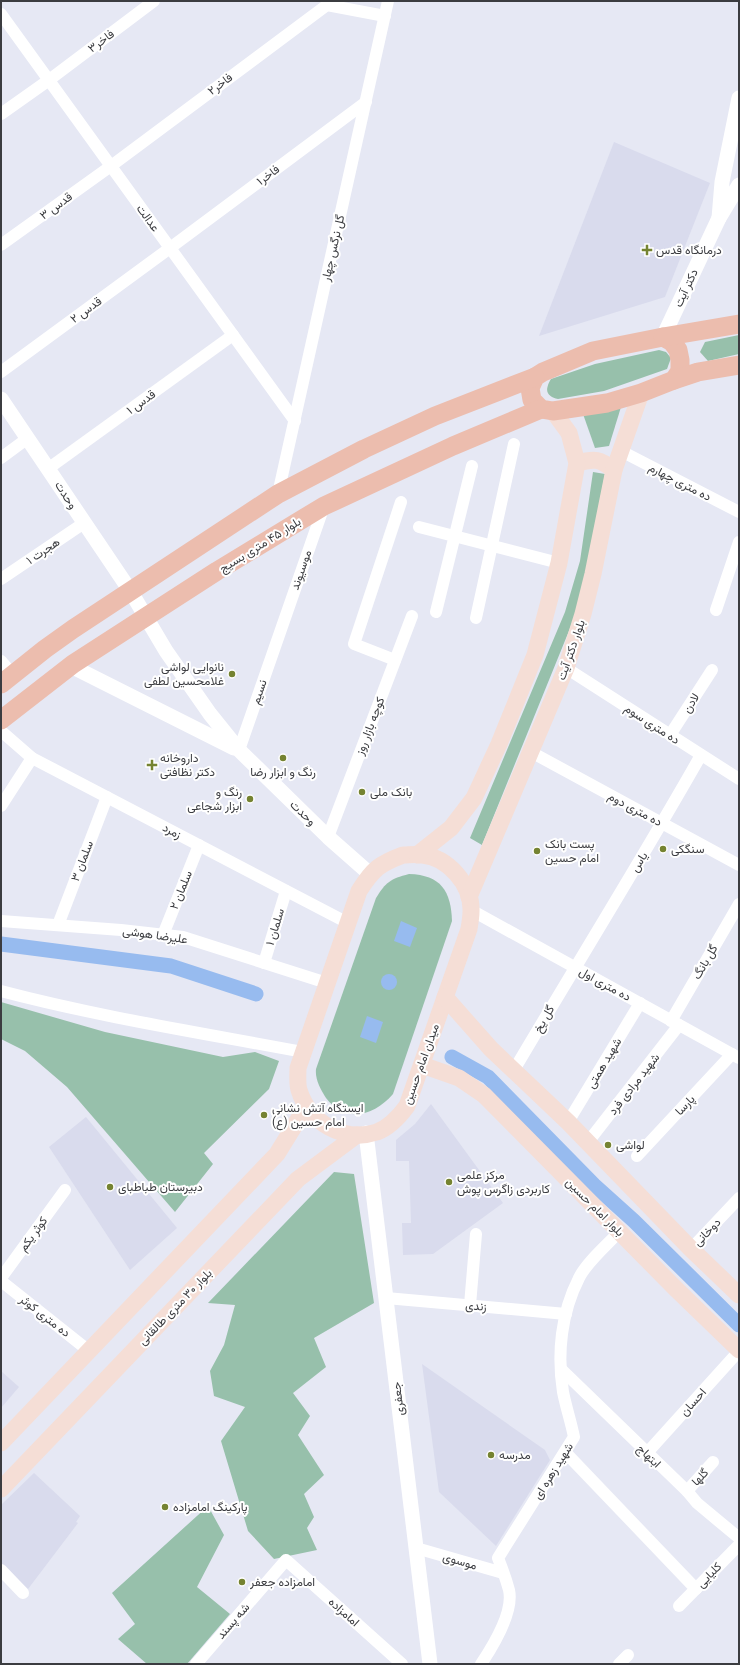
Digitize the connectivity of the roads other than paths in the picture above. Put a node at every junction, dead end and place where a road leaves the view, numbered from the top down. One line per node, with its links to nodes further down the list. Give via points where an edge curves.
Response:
1 (154, 1): 6 (street, فاخر۳)
2 (388, 1): 5 (street, گل نرگس چهار)
3 (327, 3): 5 (street); 10 (street, فاخر۲)
4 (1, 14): 6 (street, عدالت)
5 (385, 16): 8 (street, گل نرگس چهار)
6 (49, 80): 9 (street, فاخر۳); 10 (street, عدالت)
7 (739, 98): 12 (street, دکتر آیت, via 722,182)
8 (366, 102): 14 (street, فاخر۱); 25 (street, گل نرگس چهار)
9 (1, 114)
10 (111, 166): 13 (street, قدس ۳); 14 (street, عدالت)
11 (739, 185): 12 (street, دکتر آیت)
12 (719, 218): 17 (street, دکتر آیت)
13 (1, 245)
14 (170, 248): 16 (street, عدالت); 19 (street, قدس ۲)
15 (739, 324): 17 (main road)
16 (233, 335): 25 (street, عدالت); 32 (street, قدس ۱)
17 (663, 338): 20 (main road, via 593,351); 21 (main road, via 672,342 678,350 680,371)
18 (739, 365): 21 (main road, بلوار ۴۵ متری بسیج, via 698,372)
19 (1, 372)
20 (535, 377): 24 (main road, via 530,388 532,400); 34 (main road, via 435,416 364,449)
21 (674, 380): 22 (main road, بلوار ۴۵ متری بسیج)
22 (641, 393): 24 (main road, بلوار ۴۵ متری بسیج, via 607,403); 28 (main road, بلوار دکتر آیت)
23 (1, 399): 26 (street, وحدت)
24 (546, 410): 30 (main road, via 569,433); 36 (main road, بلوار ۴۵ متری بسیج, via 453,446)
25 (295, 421): 34 (street, گل نرگس چهار)
26 (28, 438): 29 (street); 32 (street, وحدت)
27 (514, 444): 42 (street)
28 (621, 451): 33 (main road, بلوار دکتر آیت); 37 (street, ده متری چهارم)
29 (1, 458)
30 (577, 463): 33 (main road, via 589,459 602,460); 43 (main road)
31 (472, 466): 40 (street)
32 (49, 468): 38 (street, وحدت)
33 (614, 470): 54 (main road, بلوار دکتر آیت, via 590,587)
34 (278, 494): 45 (main road)
35 (400, 502): 52 (street, via 354,644)
36 (324, 506): 49 (main road, بلوار ۴۵ متری بسیج); 51 (street, موسیوند)
37 (739, 512)
38 (84, 523): 44 (street, هجرت ۱); 45 (street, وحدت)
39 (419, 527): 40 (street)
40 (455, 536): 42 (street); 47 (street)
41 (739, 542): 46 (street)
42 (493, 545): 43 (street); 50 (street)
43 (559, 563): 70 (main road, via 535,655 474,798 451,828)
44 (1, 579)
45 (131, 592): 49 (street, وحدت); 56 (main road)
46 (716, 610)
47 (436, 612)
48 (412, 616): 52 (street, کوچه بازار روز)
49 (146, 617): 53 (main road, بلوار ۴۵ متری بسیج); 60 (street, وحدت, via 185,680)
50 (476, 618)
51 (279, 634): 60 (street, نسیم)
52 (395, 660): 68 (street, کوچه بازار روز)
53 (71, 666): 57 (main road, بلوار ۴۵ متری بسیج); 60 (street, وحدت)
54 (566, 668): 59 (street, ده متری سوم); 61 (main road, بلوار دکتر آیت)
55 (712, 670): 59 (street, لادن)
56 (5, 673)
57 (1, 720)
58 (1, 731): 63 (street, زمرد)
59 (670, 735): 62 (street, ده متری سوم)
60 (239, 750): 68 (street, وحدت)
61 (531, 752): 67 (street, ده متری دوم); 74 (main road, بلوار دکتر آیت)
62 (701, 755): 64 (street, ده متری سوم); 67 (street, یاس)
63 (32, 758): 65 (street, زمرد); 66 (street)
64 (739, 779)
65 (107, 797): 69 (street, زمرد); 78 (street, سلمان ۳)
66 (1, 806)
67 (662, 824): 71 (street, ده متری دوم); 81 (street, یاس)
68 (328, 837): 72 (street, وحدت)
69 (199, 845): 73 (street, زمرد); 79 (street, سلمان ۲)
70 (417, 855): 72 (main road, میدان امام حسین, via 403,855 385,862); 74 (main road, میدان امام حسین, via 442,861 457,874 467,890)
71 (739, 865)
72 (370, 874): 77 (main road, میدان امام حسین, via 359,891)
73 (286, 891): 77 (street, زمرد); 80 (street, سلمان ۱)
74 (470, 903): 81 (street, ده متری اول); 84 (main road, میدان امام حسین, via 469,929)
75 (739, 904): 86 (street, گل بانگ)
76 (1, 921): 78 (street, علیرضا هوشی)
77 (348, 923): 82 (main road, میدان امام حسین)
78 (58, 925): 79 (street, علیرضا هوشی)
79 (163, 935): 80 (street, علیرضا هوشی, via 183,937)
80 (264, 963): 82 (street, علیرضا هوشی)
81 (574, 967): 85 (street, ده متری اول); 90 (street, گل یخ)
82 (327, 983): 87 (main road, میدان امام حسین)
83 (1, 991): 87 (street, via 113,1016)
84 (444, 997): 89 (main road, میدان امام حسین); 90 (main road, via 486,1044)
85 (640, 1003): 86 (street, ده متری اول); 92 (street, شهید همتی)
86 (675, 1023): 88 (street, ده متری اول); 94 (street, شهید مرادی فرد)
87 (303, 1052): 91 (main road, میدان امام حسین, via 298,1068 299,1088)
88 (736, 1056): 95 (street, پارسا)
89 (422, 1066): 93 (main road, میدان امام حسین, via 407,1106 394,1122 377,1132); 98 (main road, بلوار امام حسین, via 459,1078 484,1095)
90 (514, 1070): 92 (main road)
91 (306, 1107): 93 (main road, میدان امام حسین, via 320,1122 337,1132); 107 (main road, via 277,1154)
92 (568, 1122): 94 (main road)
93 (361, 1134): 103 (street, جعفری); 113 (main road, بلوار ۳۰ متری طالقانی, via 298,1179)
94 (588, 1142): 100 (main road)
95 (637, 1156)
96 (65, 1190): 101 (street, کوثر یکم)
97 (739, 1198): 100 (street, دوخانی)
98 (619, 1232): 105 (street, شهید زهره ای, via 579,1278); 106 (main road, بلوار امام حسین)
99 (476, 1234): 104 (street)
100 (691, 1248): 102 (main road)
101 (1, 1279): 107 (street, ده متری کوثر)
102 (739, 1296)
103 (386, 1298): 104 (street, زندی); 117 (street, جعفری)
104 (470, 1305): 105 (street, زندی)
105 (566, 1314): 108 (street, شهید زهره ای, via 562,1327)
106 (739, 1350): 111 (street, احسان)
107 (89, 1351): 109 (main road)
108 (562, 1370): 110 (street, شهید زهره ای, via 563,1392 574,1437); 111 (street, ابتهاج)
109 (1, 1443)
110 (565, 1452): 120 (street, شهید زهره ای, via 498,1558); 121 (street)
111 (646, 1454): 114 (street, ابتهاج)
112 (714, 1462): 114 (street, گلها)
113 (1, 1489)
114 (687, 1491): 115 (street, ابتهاج, via 697,1503)
115 (739, 1538)
116 (739, 1545): 121 (street, کلیایی)
117 (416, 1548): 120 (street, موسوی); 127 (street, جعفری)
118 (286, 1560): 125 (street, شه پسند); 126 (street, امامزاده)
119 (1, 1570): 122 (street)
120 (503, 1573): 128 (street, شهید زهره ای, via 509,1591 508,1609 493,1646)
121 (696, 1589): 123 (street, کلیایی)
122 (23, 1593)
123 (679, 1606)
124 (628, 1655): 129 (street)
125 (196, 1664)
126 (402, 1664)
127 (430, 1664)
128 (481, 1664)
129 (619, 1664)

